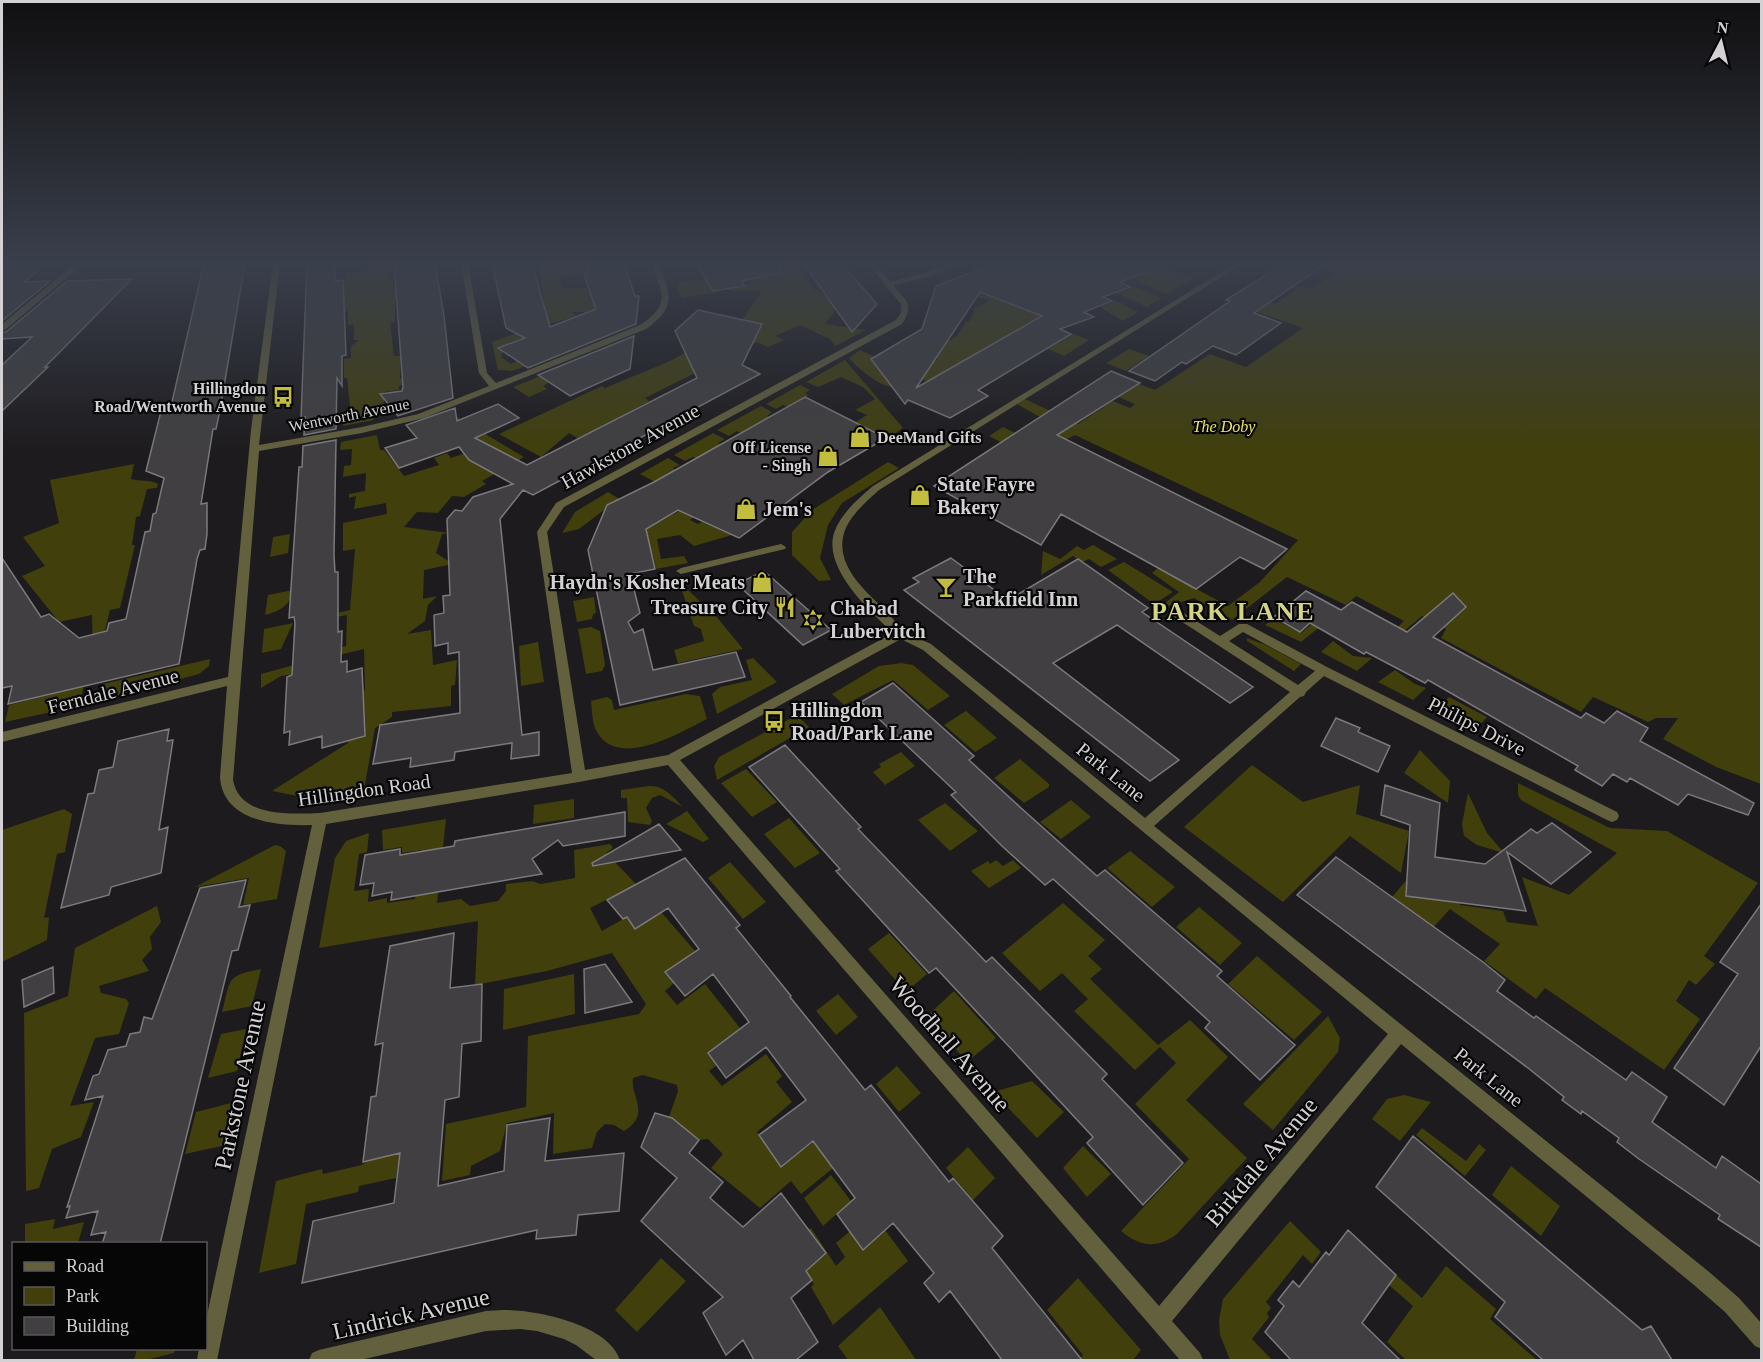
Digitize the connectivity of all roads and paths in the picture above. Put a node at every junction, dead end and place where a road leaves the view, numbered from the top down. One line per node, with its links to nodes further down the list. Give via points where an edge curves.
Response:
1 (269, 327): 7 (street, Hillingdon Road)
2 (475, 327): 6 (street, via 483,373)
3 (644, 327): 6 (street, Wentworth Avenue)
4 (891, 327): 18 (street, Hawkstone Avenue, via 560,505 542,532)
5 (1138, 327): 11 (street, Park Lane, via 859,502 841,527 838,558 856,589)
6 (495, 387): 7 (street, Wentworth Avenue, via 400,422)
7 (255, 448): 14 (street, Hillingdon Road)
8 (781, 547): 9 (street)
9 (681, 571)
10 (1177, 613): 12 (street)
11 (901, 634): 17 (street, Hillingdon Road); 21 (street, Park Lane, via 927,647)
12 (1220, 641): 13 (street, Philips Drive, via 1243,627); 15 (street)
13 (1323, 670): 15 (street); 19 (street, Philips Drive)
14 (235, 680): 16 (street, Ferndale Avenue); 20 (street, Hillingdon Road, via 227,786 235,801 279,820)
15 (1300, 693): 21 (street)
16 (2, 737)
17 (671, 759): 18 (street, Hillingdon Road); 23 (street, Woodhall Avenue)
18 (579, 777): 20 (street, Hillingdon Road)
19 (1612, 816)
20 (320, 819): 25 (street, Parkstone Avenue)
21 (1145, 826): 22 (street, Park Lane)
22 (1400, 1032): 23 (street, Birkdale Avenue); 24 (street, Park Lane, via 1701,1278 1732,1305)
23 (1159, 1322): 28 (street, Woodhall Avenue)
24 (1761, 1339)
25 (207, 1360)
26 (319, 1360): 27 (street, Lindrick Avenue, via 507,1318 563,1327)
27 (610, 1360)
28 (1193, 1360)

